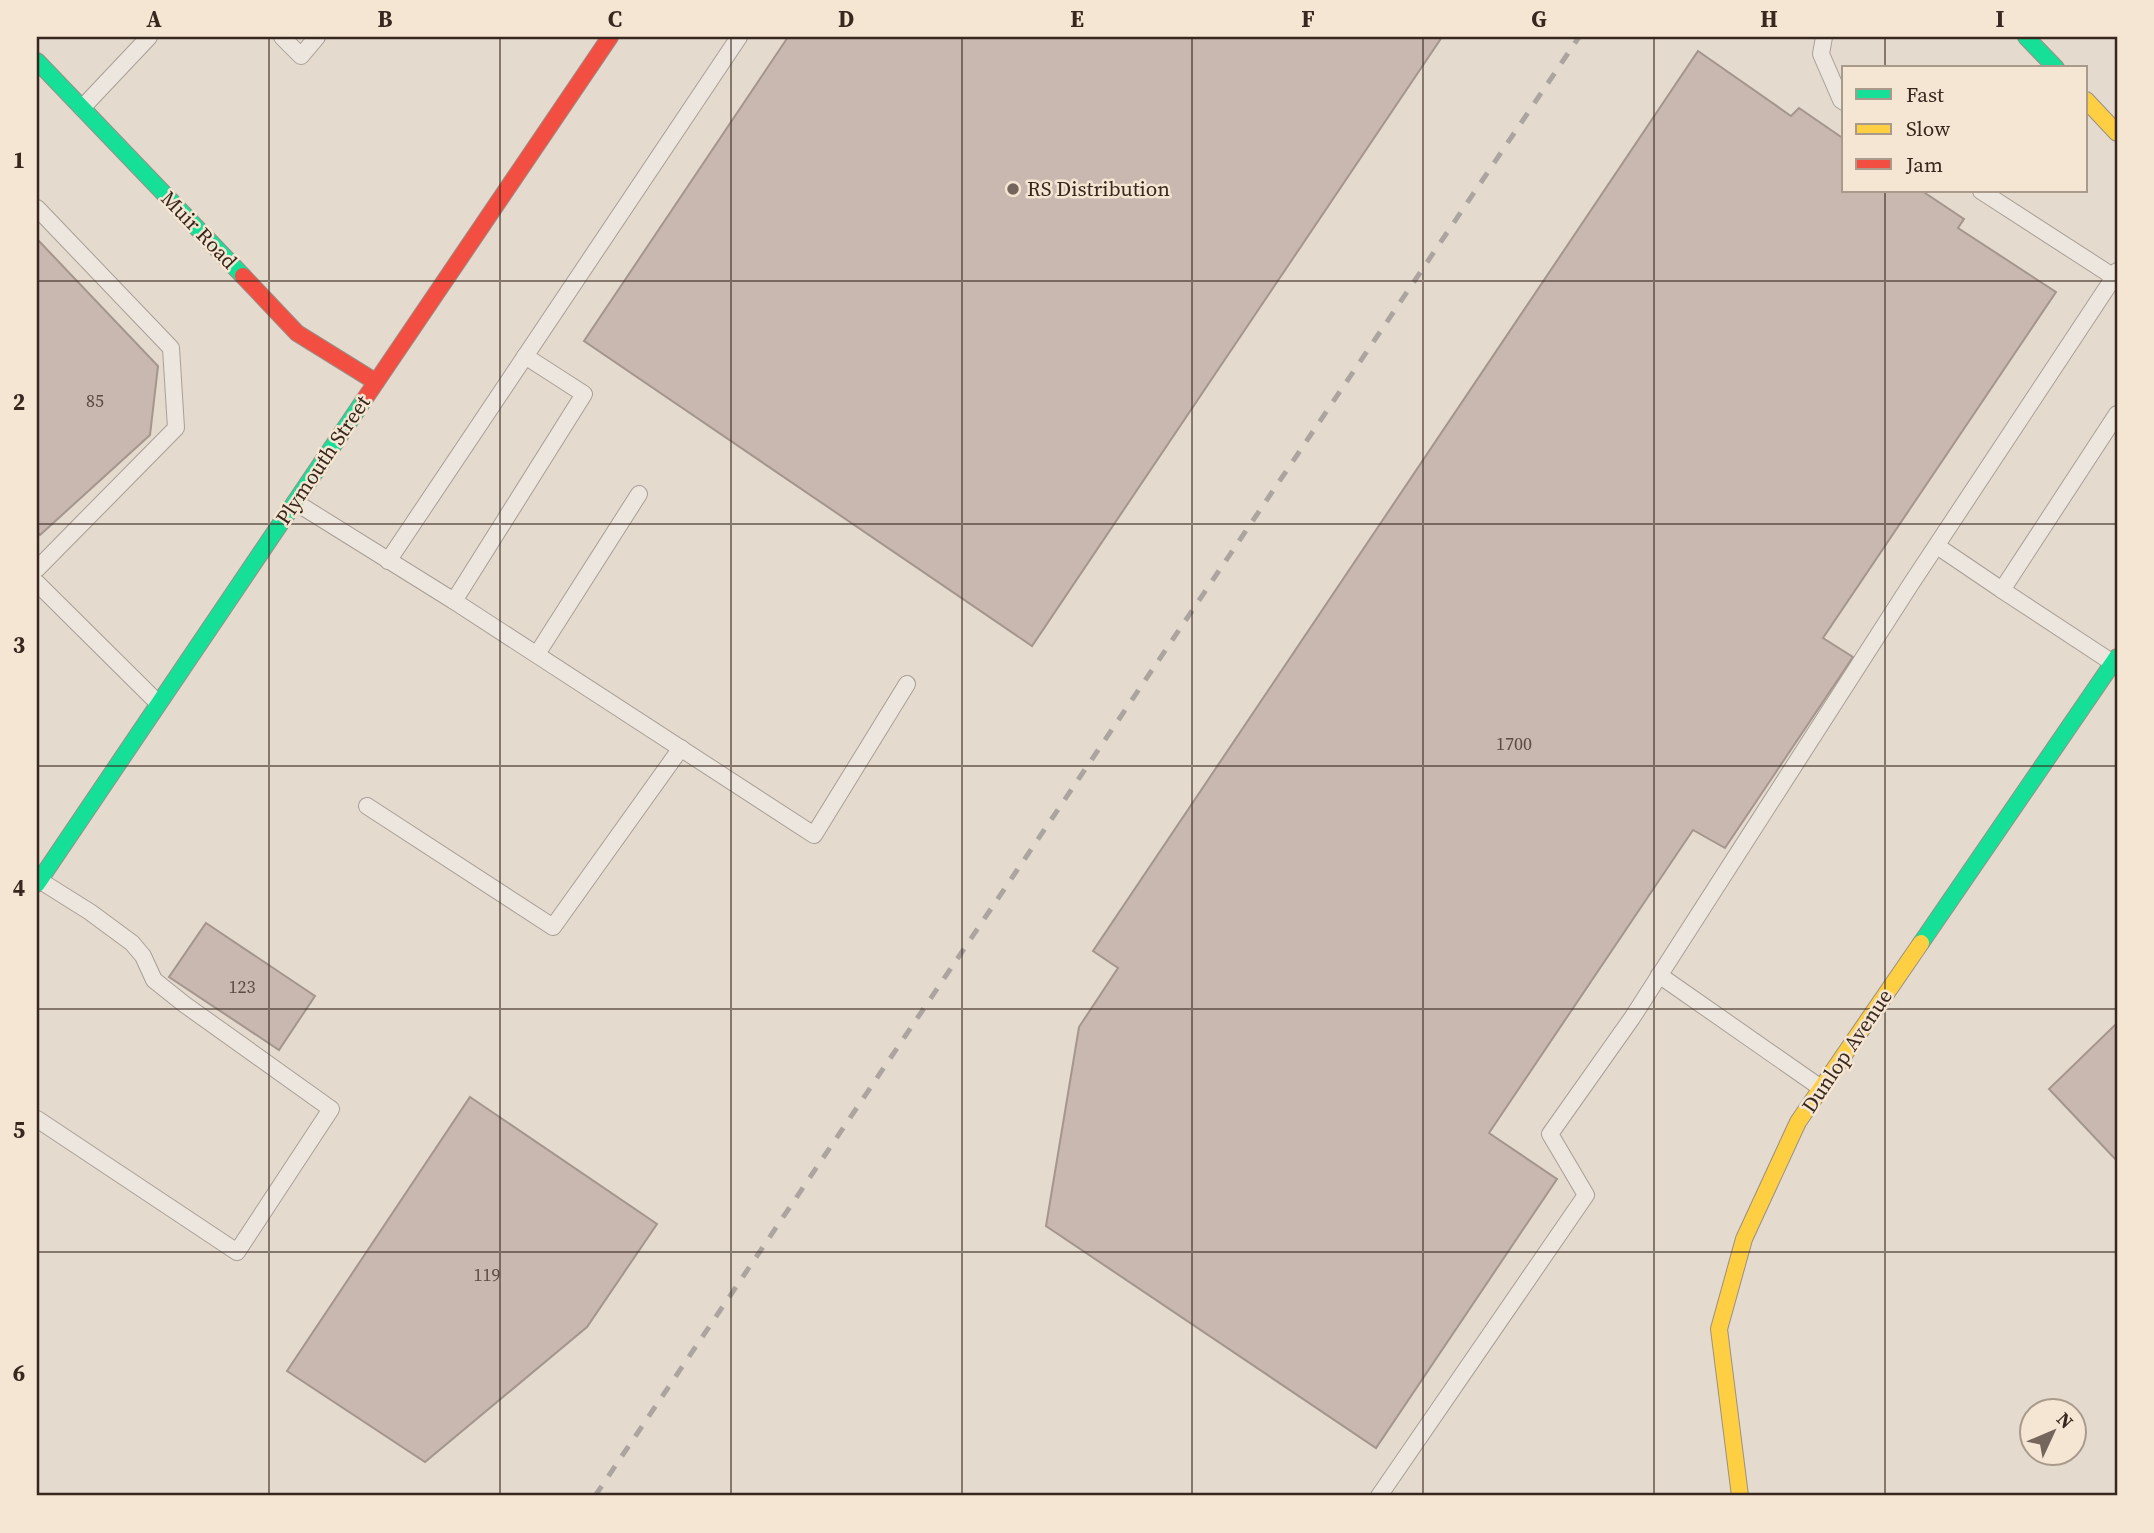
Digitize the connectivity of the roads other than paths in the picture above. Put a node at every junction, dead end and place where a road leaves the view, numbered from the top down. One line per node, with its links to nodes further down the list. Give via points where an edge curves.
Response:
1 (149, 37): 12 (lane)
2 (282, 37): 3 (lane, via 301,56)
3 (317, 37)
4 (610, 37): 18 (street, Plymouth Street)
5 (739, 37): 17 (lane)
6 (1824, 37): 10 (lane, via 1821,54)
7 (2026, 37): 9 (street)
8 (37, 61): 12 (street, Muir Road)
9 (2054, 66)
10 (1842, 101)
11 (2088, 102): 13 (street)
12 (82, 108): 18 (street, Muir Road, via 297,333)
13 (2117, 133)
14 (1983, 192): 16 (lane)
15 (37, 208): 24 (lane, via 170,348 176,428)
16 (2116, 275): 22 (lane)
17 (525, 356): 23 (lane); 27 (lane, via 584,394)
18 (376, 382): 21 (street, Plymouth Street)
19 (2117, 414): 26 (lane)
20 (639, 494): 28 (lane)
21 (295, 502): 23 (lane); 31 (street, Plymouth Street)
22 (1937, 546): 26 (lane); 35 (lane)
23 (388, 561): 27 (lane)
24 (37, 569)
25 (37, 583): 31 (lane)
26 (2002, 590): 29 (lane)
27 (454, 601): 28 (lane)
28 (537, 654): 32 (lane)
29 (2115, 660): 36 (street, Dunlop Avenue)
30 (907, 684): 32 (lane, via 814,835)
31 (158, 704): 34 (street, Plymouth Street)
32 (681, 748): 33 (lane, via 554,927)
33 (367, 806)
34 (38, 882): 37 (lane, via 132,943 154,980 331,1110 237,1252)
35 (1659, 975): 36 (lane); 38 (lane, via 1550,1135 1586,1195)
36 (1821, 1088): 39 (street, Dunlop Avenue, via 1798,1122 1744,1240 1720,1329)
37 (37, 1119)
38 (1379, 1496)
39 (1740, 1496)

